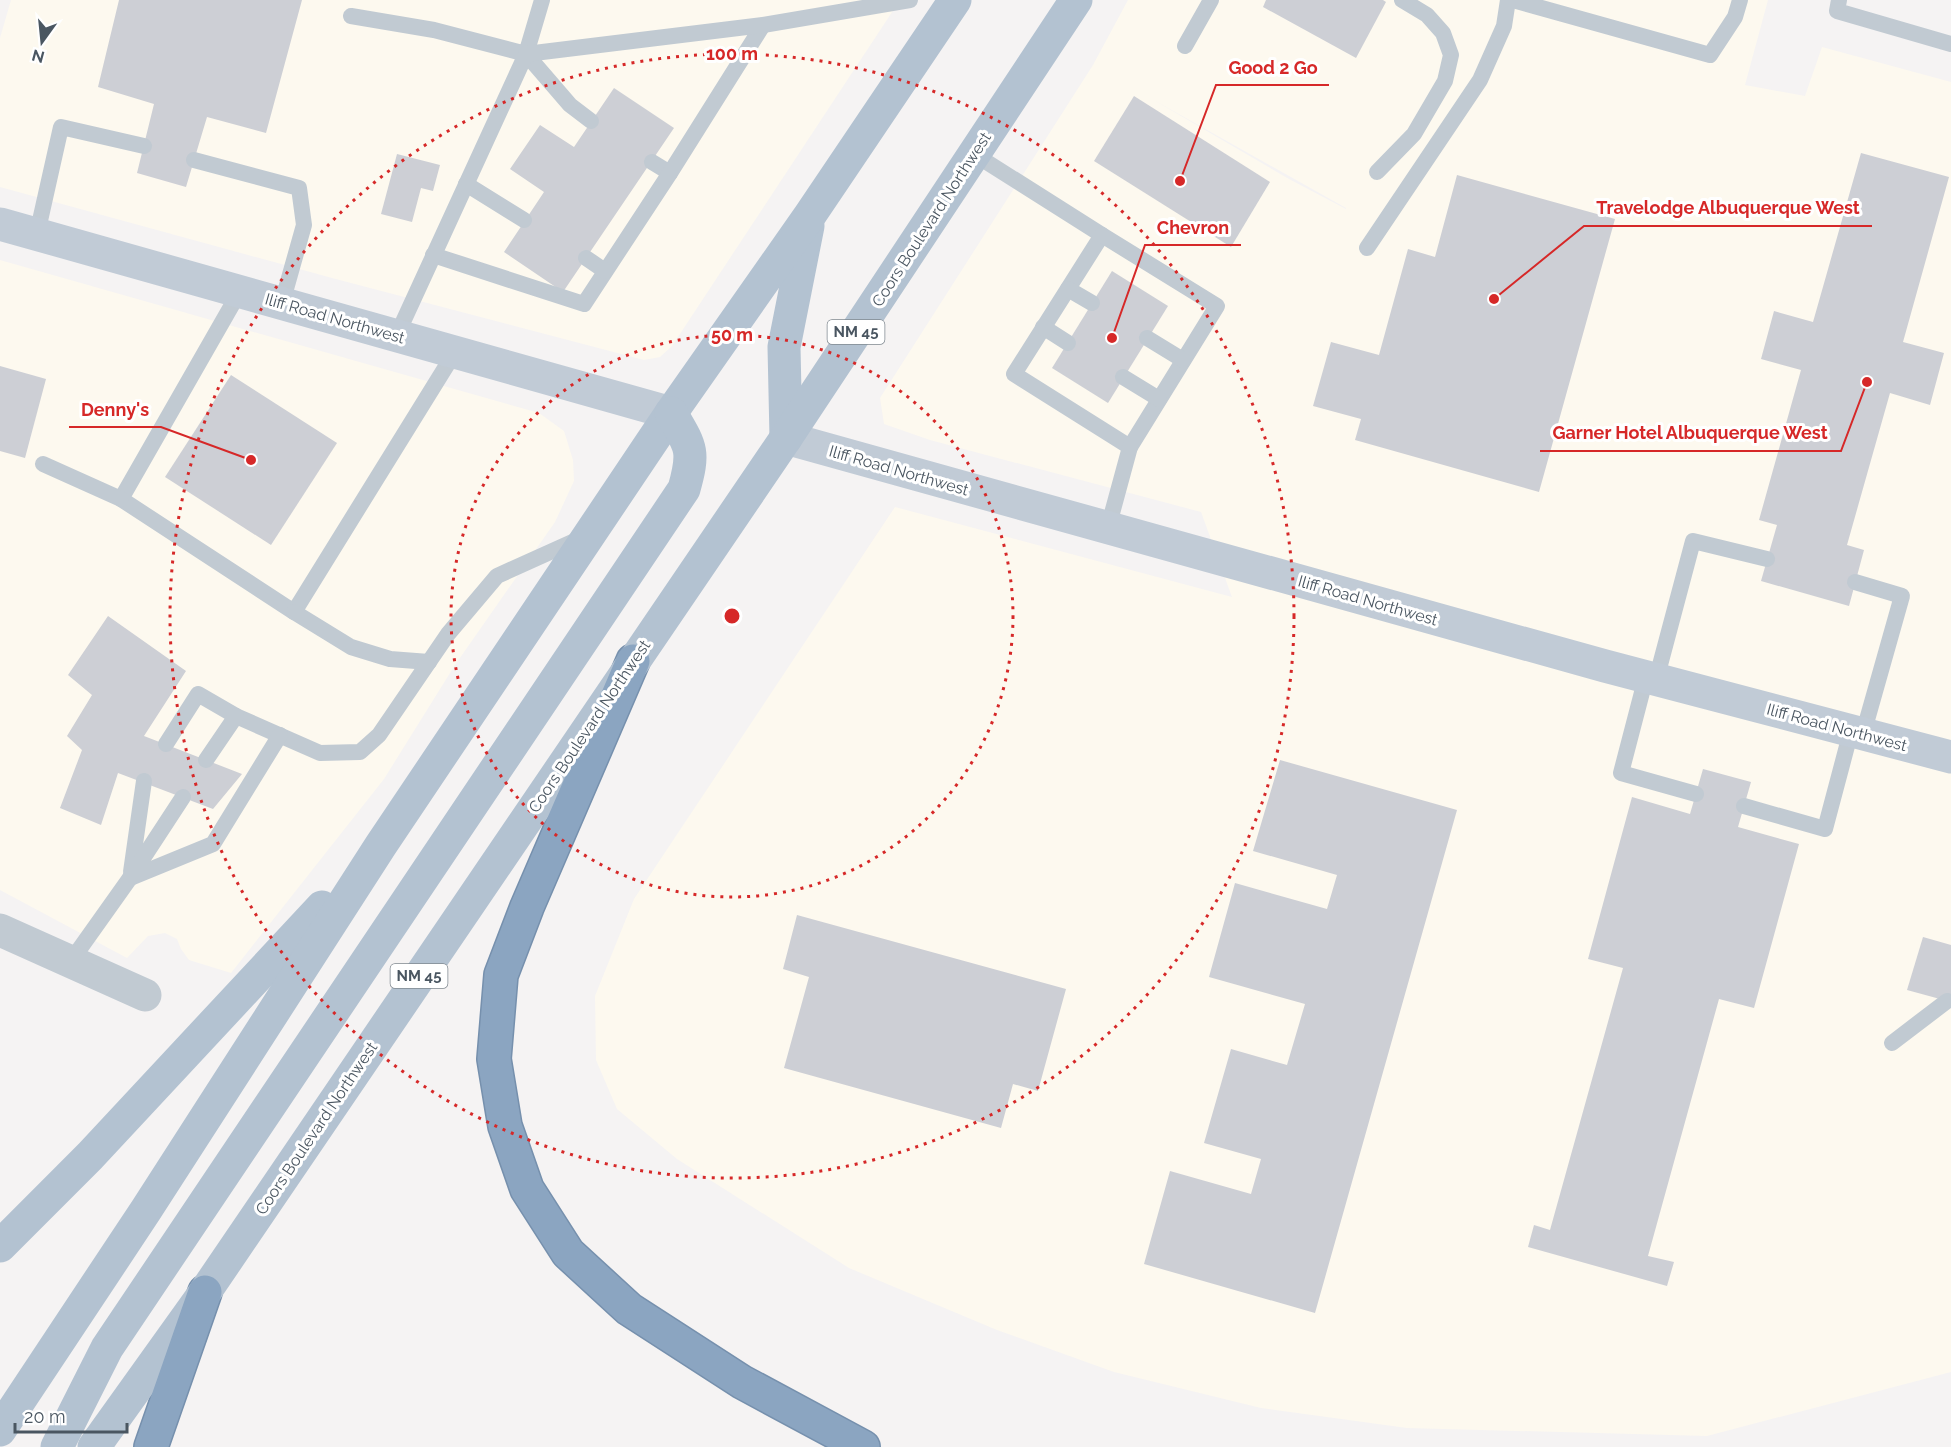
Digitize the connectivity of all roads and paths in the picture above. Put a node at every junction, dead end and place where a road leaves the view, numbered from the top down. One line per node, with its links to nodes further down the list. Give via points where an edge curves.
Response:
1 (542, 0): 16 (lane)
2 (910, 0): 13 (lane)
3 (956, 0): 25 (main road)
4 (1076, 0): 19 (main road, Coors Boulevard Northwest / NM 45)
5 (1211, 0): 15 (lane)
6 (1402, 0): 22 (lane, via 1427,15 1443,33 1451,55 1445,81 1414,134)
7 (1508, 0): 30 (lane, via 1504,26 1480,80)
8 (1513, 0): 11 (lane)
9 (1740, 0): 11 (lane, via 1735,17 1710,55)
10 (1839, 0): 14 (lane, via 1837,11)
11 (1547, 4)
12 (351, 16): 16 (lane, via 434,30)
13 (764, 25): 16 (lane); 23 (lane)
14 (1951, 44)
15 (1185, 46)
16 (526, 54): 17 (lane, via 570,105); 24 (lane)
17 (591, 121)
18 (144, 146): 28 (lane, via 61,127)
19 (974, 154): 29 (lane); 47 (main road, Coors Boulevard Northwest / NM 45)
20 (194, 160): 36 (lane, via 298,188 304,225)
21 (652, 162): 23 (lane)
22 (1377, 172)
23 (670, 173): 33 (lane)
24 (466, 184): 26 (lane); 31 (lane)
25 (810, 215): 46 (main road); 47 (main road, via 784,347)
26 (524, 220)
27 (0, 224): 28 (street, Iliff Road Northwest)
28 (37, 234): 35 (street, Iliff Road Northwest)
29 (1102, 235): 34 (lane); 43 (lane, via 1217,306)
30 (1367, 248)
31 (433, 255): 33 (lane, via 584,304); 39 (lane)
32 (586, 258): 33 (lane)
33 (605, 271)
34 (1068, 289): 37 (lane); 38 (lane)
35 (240, 291): 36 (street, Iliff Road Northwest); 50 (lane)
36 (282, 303): 39 (street, Iliff Road Northwest)
37 (1092, 303)
38 (1043, 327): 41 (lane); 48 (lane, via 1014,374)
39 (396, 335): 42 (street, Iliff Road Northwest)
40 (1147, 338): 43 (lane)
41 (1068, 343)
42 (455, 352): 46 (street, Iliff Road Northwest); 55 (lane)
43 (1183, 360): 45 (lane)
44 (1123, 377): 45 (lane)
45 (1159, 399): 48 (lane)
46 (670, 413): 52 (main road); 79 (main road, via 689,442 691,464 684,489 107,1348)
47 (786, 438): 51 (street, Iliff Road Northwest); 56 (main road, Coors Boulevard Northwest / NM 45)
48 (1130, 447): 51 (lane)
49 (43, 464): 50 (lane)
50 (121, 499): 55 (lane)
51 (1108, 528): 58 (street, Iliff Road Northwest)
52 (589, 535): 57 (lane, via 496,576); 69 (main road)
53 (1767, 559): 58 (lane, via 1693,541)
54 (1855, 582): 60 (lane, via 1902,596)
55 (294, 612): 57 (lane, via 351,647 390,659)
56 (633, 661): 77 (main road, Coors Boulevard Northwest / NM 45); 82 (highway, via 501,975 494,1059 505,1126 527,1189 568,1253 629,1309 742,1382)
57 (429, 662): 61 (lane, via 379,735 360,752 320,753)
58 (1651, 678): 60 (street, Iliff Road Northwest); 66 (lane, via 1621,773)
59 (236, 716): 61 (lane); 62 (lane, via 198,694); 64 (lane)
60 (1857, 732): 63 (street, Iliff Road Northwest); 68 (lane, via 1825,829)
61 (280, 735): 70 (lane, via 213,844)
62 (166, 744)
63 (1951, 757)
64 (206, 760)
65 (144, 782): 70 (lane)
66 (1696, 794)
67 (183, 797): 70 (lane)
68 (1744, 806)
69 (381, 845): 76 (main road, via 90,1156); 78 (main road)
70 (130, 878): 72 (lane)
71 (0, 930): 72 (street)
72 (71, 961): 73 (street)
73 (145, 995)
74 (1947, 1001): 75 (lane)
75 (1892, 1043)
76 (0, 1246)
77 (205, 1292): 80 (main road, Coors Boulevard Northwest / NM 45); 81 (highway)
78 (0, 1430)
79 (57, 1447)
80 (94, 1447)
81 (151, 1447)
82 (863, 1447)

